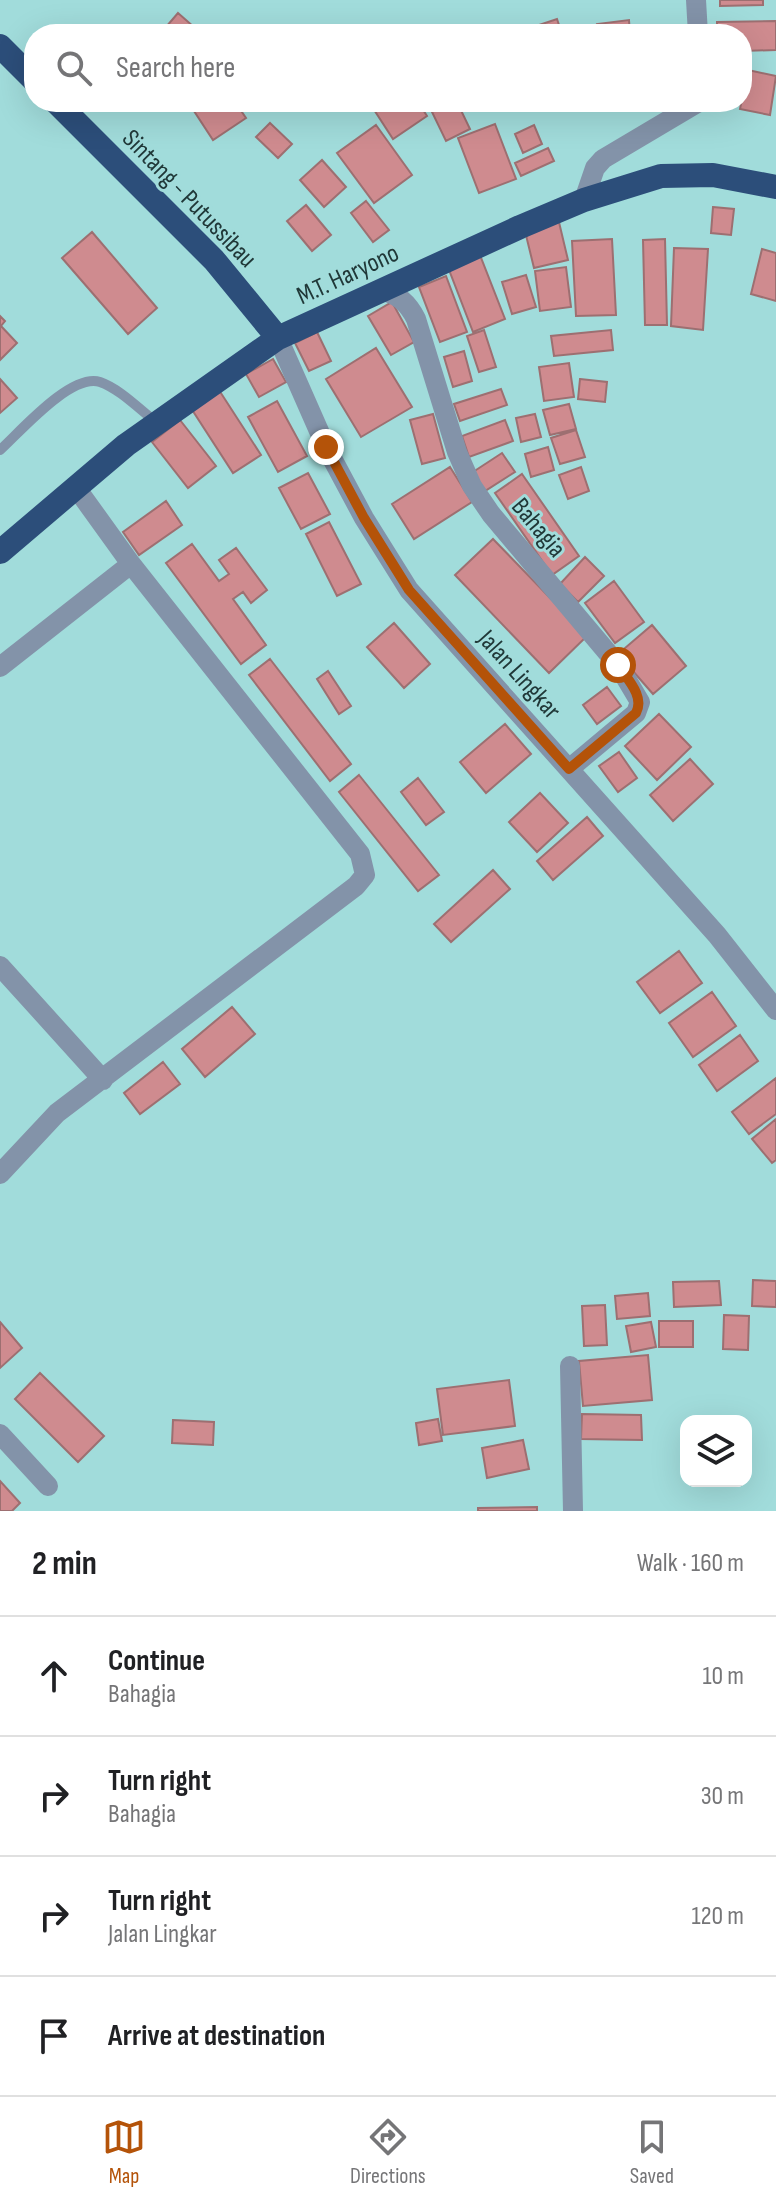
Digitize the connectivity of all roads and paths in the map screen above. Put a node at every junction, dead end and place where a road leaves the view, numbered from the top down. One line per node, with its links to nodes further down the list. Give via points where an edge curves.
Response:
1 (696, 0): 2 (street)
2 (697, 24)
3 (0, 46): 4 (highway)
4 (24, 70)
5 (66, 112): 10 (highway, Sintang - Putussibau, via 214,260)
6 (682, 112): 8 (street, via 603,159)
7 (776, 187): 8 (highway, M.T. Haryono, via 713,175 661,176)
8 (584, 200): 9 (highway, M.T. Haryono)
9 (380, 290): 10 (highway, M.T. Haryono); 17 (street, Bahagia, via 399,297 416,319 457,452 479,497 638,696 636,713)
10 (278, 338): 11 (highway, M.T. Haryono); 17 (street, Jalan Lingkar, via 326,447 409,590)
11 (156, 422): 12 (lane, via 108,386 87,381 69,388); 13 (highway, M.T. Haryono)
12 (0, 450)
13 (77, 489): 14 (highway, M.T. Haryono); 15 (street)
14 (0, 552)
15 (131, 564): 16 (street); 20 (street, via 360,854 365,875)
16 (0, 667)
17 (569, 769): 19 (street, Jalan Lingkar, via 717,935)
18 (0, 966): 20 (street)
19 (776, 1010)
20 (103, 1080): 21 (street, via 57,1113)
21 (0, 1174)
22 (570, 1366): 25 (street)
23 (0, 1434): 24 (street)
24 (48, 1486)
25 (573, 1511)

